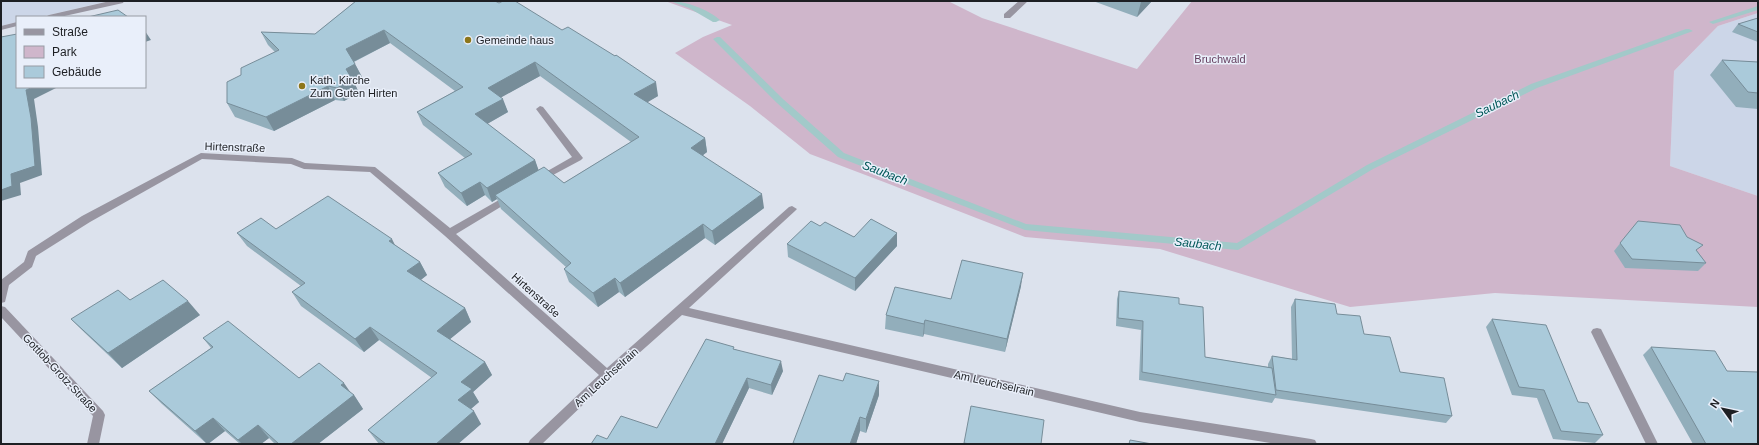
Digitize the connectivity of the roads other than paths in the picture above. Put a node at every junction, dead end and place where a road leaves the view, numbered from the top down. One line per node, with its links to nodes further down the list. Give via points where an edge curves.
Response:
1 (120, 1): 3 (street)
2 (1024, 1): 4 (street)
3 (53, 16)
4 (1007, 16)
5 (16, 24): 6 (street)
6 (1, 28)
7 (540, 109): 8 (street, via 578,158)
8 (530, 186)
9 (517, 194): 11 (street)
10 (792, 209): 14 (street, Am Leuchselrain)
11 (449, 233): 12 (street, Hirtenstraße, via 372,169 304,166 292,161 201,156 86,219 32,254 28,264 4,283); 16 (street, Hirtenstraße)
12 (1, 299)
13 (1, 310): 17 (street, Gottlob-Grotz-Straße, via 99,416)
14 (680, 310): 16 (street, Am Leuchselrain); 19 (street, Am Leuchselrain, via 1140,417)
15 (1598, 332): 20 (street)
16 (607, 375): 18 (street, Am Leuchselrain)
17 (93, 444)
18 (534, 444)
19 (1310, 444)
20 (1652, 444)

